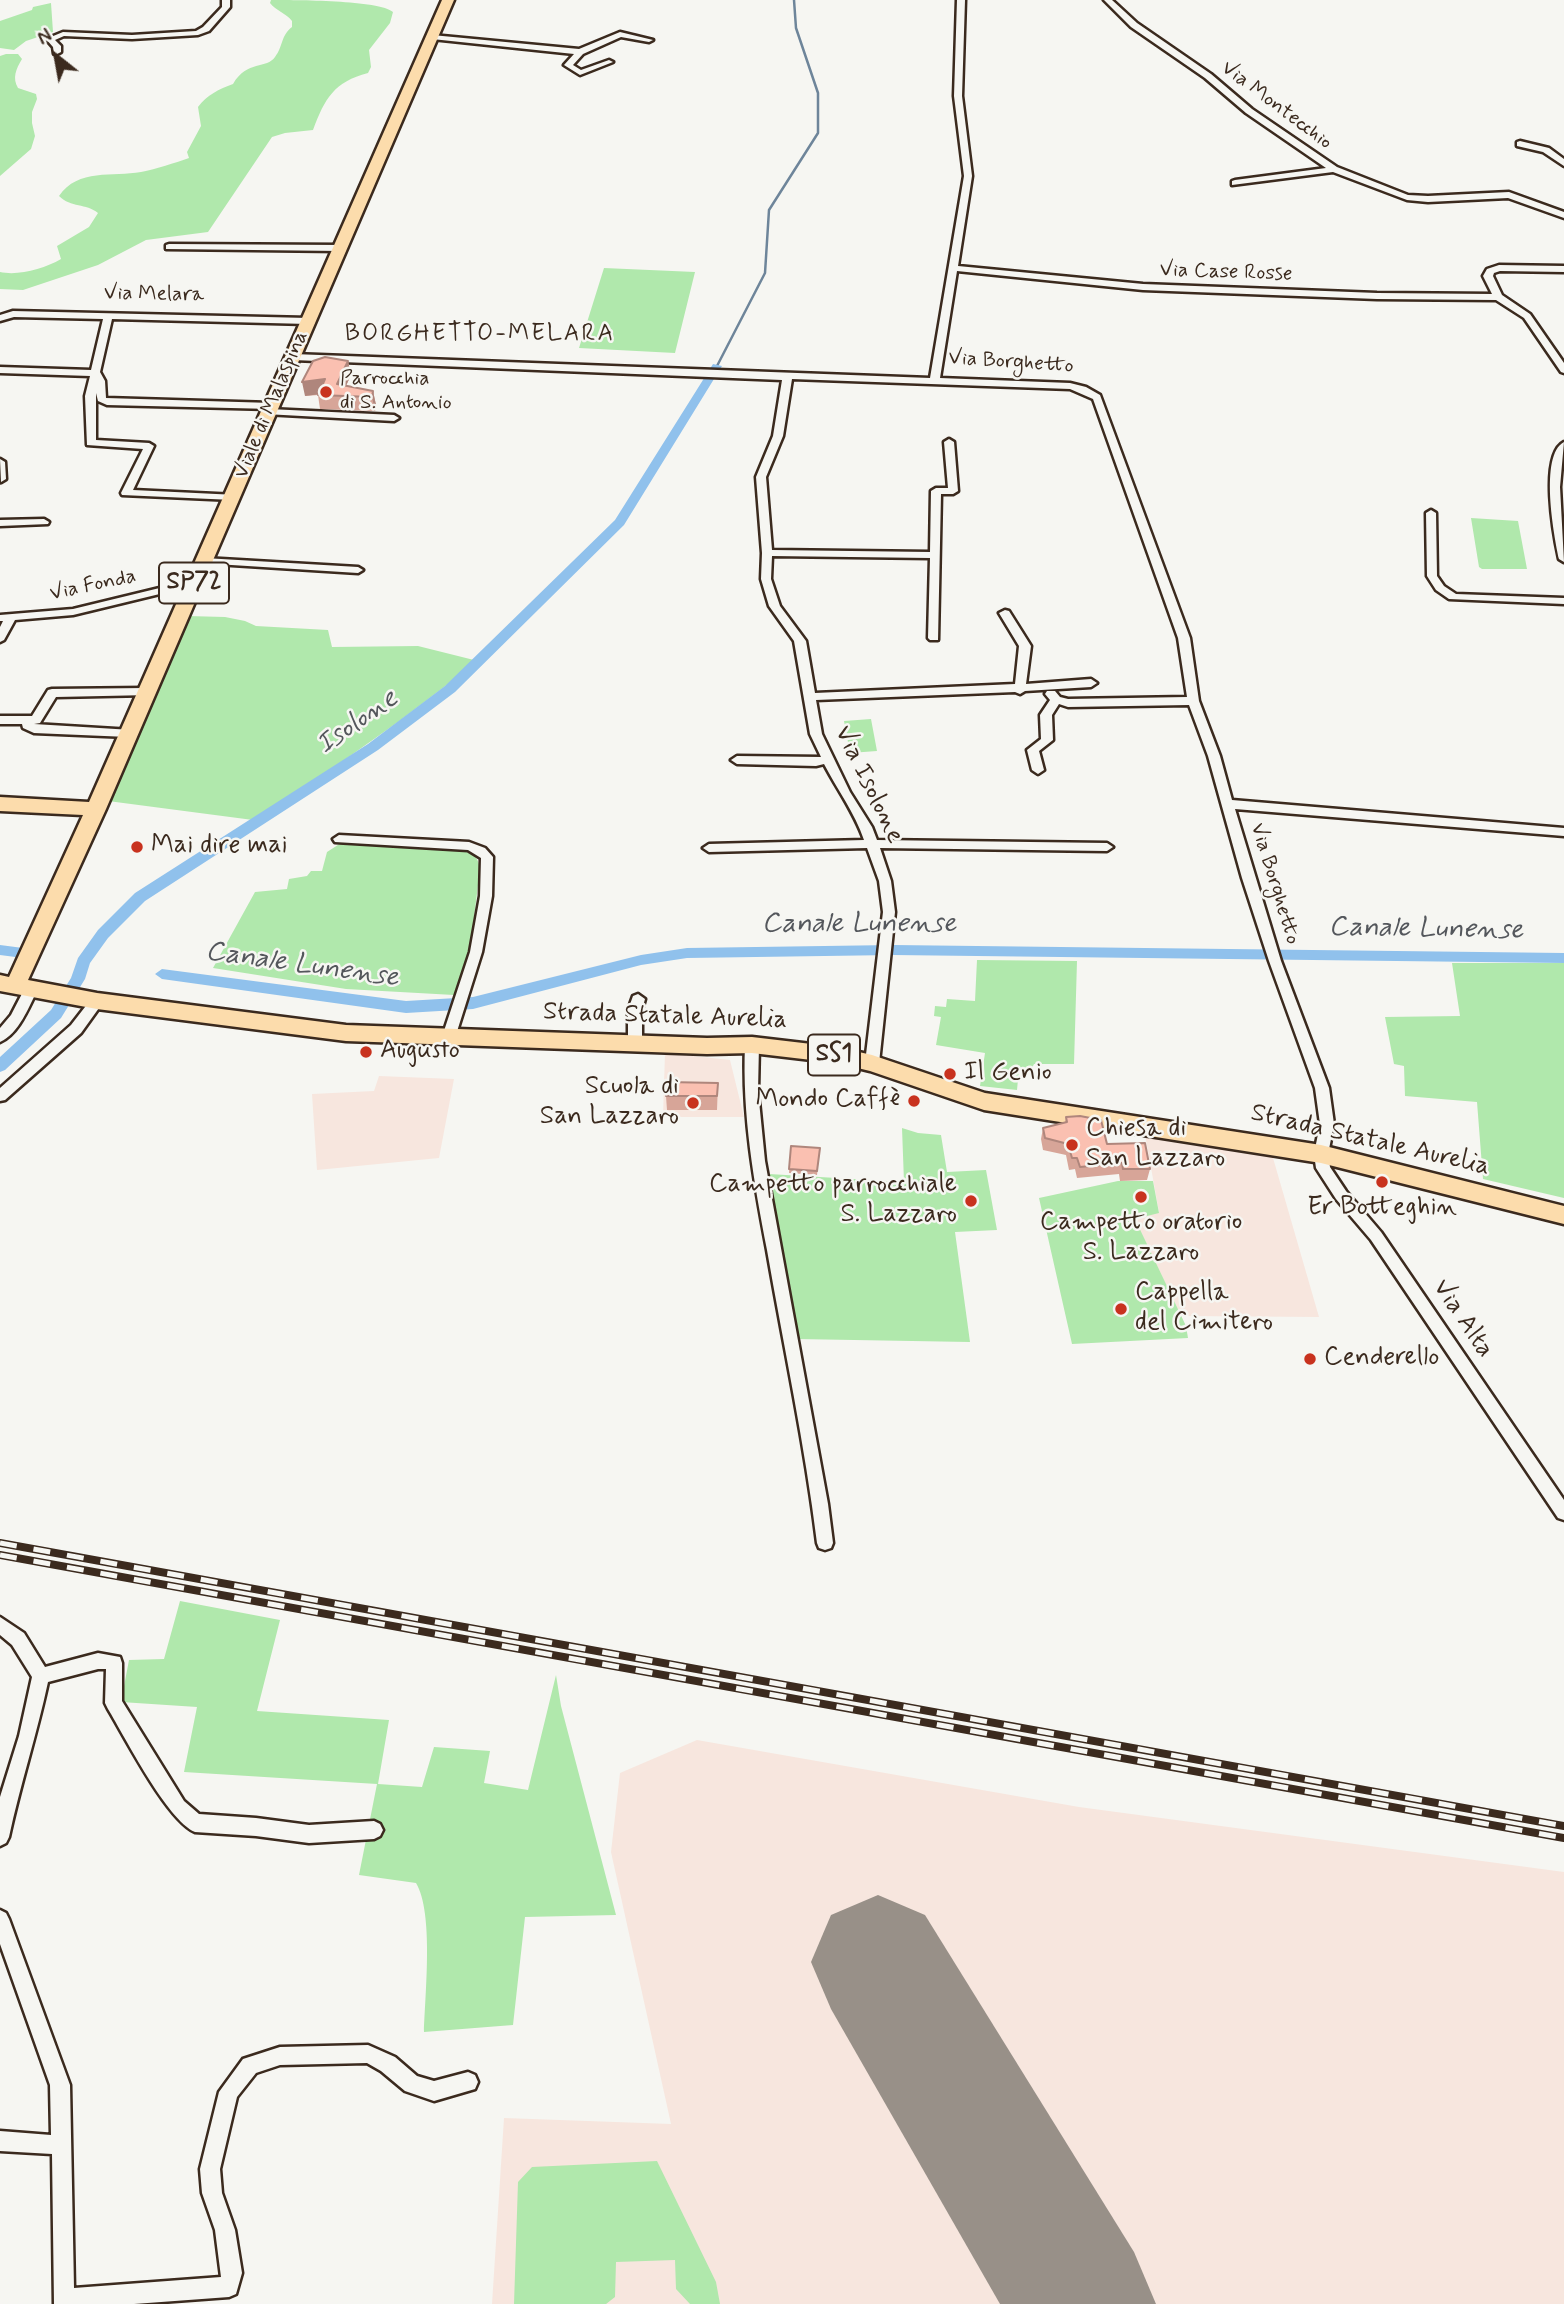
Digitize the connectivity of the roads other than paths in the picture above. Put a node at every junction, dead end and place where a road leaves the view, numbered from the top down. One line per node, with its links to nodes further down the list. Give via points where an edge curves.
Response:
1 (226, 0): 7 (street, via 226,7 198,33 132,37 63,34 50,39)
2 (448, 0): 5 (main road, Viale di Malaspina / SP72)
3 (961, 0): 17 (street, via 957,96 968,176)
4 (1108, 0): 12 (street, Via Montecchio, via 1249,111)
5 (432, 37): 8 (street); 16 (main road, Viale di Malaspina / SP72)
6 (649, 40): 8 (street, via 620,34)
7 (57, 52)
8 (580, 52): 9 (street, via 568,65 580,73)
9 (609, 62)
10 (1520, 144): 11 (street, via 1546,150)
11 (1564, 163)
12 (1334, 169): 13 (street); 14 (street, Via Montecchio, via 1407,197 1509,195)
13 (1235, 183)
14 (1564, 215)
15 (169, 247): 16 (street)
16 (341, 248): 22 (main road, Viale di Malaspina / SP72)
17 (953, 268): 19 (street, Via Case Rosse, via 1143,287); 28 (street)
18 (1564, 269): 19 (street, via 1494,269 1488,276)
19 (1498, 297): 25 (street, via 1527,317)
20 (108, 317): 21 (street, Via Melara, via 13,314); 22 (street, Via Melara); 26 (street)
21 (0, 318)
22 (308, 321): 23 (main road, Viale di Malaspina / SP72)
23 (293, 356): 27 (street, Via Borghetto); 29 (main road, Viale di Malaspina / SP72)
24 (0, 370): 26 (street)
25 (1564, 370)
26 (96, 373): 29 (street, via 101,399 107,402); 35 (street, via 90,396 92,443 149,446 126,493)
27 (782, 374): 28 (street, Via Borghetto); 40 (street, Via Isolone, via 787,391 778,436 761,477)
28 (935, 379): 56 (street, Via Borghetto, via 1070,386 1100,400 1184,638)
29 (270, 409): 30 (street); 35 (main road, Viale di Malaspina / SP72)
30 (394, 418)
31 (949, 442): 41 (street, via 953,491 936,491)
32 (1564, 445): 39 (street, via 1557,463 1554,502)
33 (0, 461): 34 (street)
34 (1, 479)
35 (233, 497): 42 (main road, Viale di Malaspina / SP72)
36 (1431, 513): 45 (street, via 1432,576 1453,597)
37 (44, 522): 38 (street)
38 (0, 523)
39 (1563, 551)
40 (767, 553): 41 (street); 54 (street, Via Isolone, via 770,596 800,641)
41 (934, 555): 49 (street)
42 (204, 561): 43 (street); 44 (main road, Viale di Malaspina / SP72)
43 (358, 570)
44 (193, 586): 47 (street, Via Fonda, via 73,612); 53 (main road, Viale di Malaspina / SP72)
45 (1564, 601)
46 (1006, 613): 52 (street, via 1025,646)
47 (6, 617): 48 (street)
48 (0, 638)
49 (934, 638)
50 (1091, 683): 51 (street)
51 (1046, 687): 52 (street); 55 (street)
52 (1020, 690): 54 (street)
53 (146, 692): 58 (street, via 52,694 36,720); 59 (main road, Viale di Malaspina / SP72)
54 (809, 697): 60 (street, Via Isolone, via 816,734)
55 (1056, 700): 56 (street); 62 (street, via 1046,715 1047,740 1033,750)
56 (1193, 701): 64 (street, Via Borghetto)
57 (0, 720): 58 (street)
58 (28, 720): 59 (street, via 27,725 34,729)
59 (128, 733): 65 (main road, Viale di Malaspina / SP72)
60 (827, 759): 61 (street); 68 (street, Via Isolone)
61 (737, 760)
62 (1038, 769)
63 (0, 804): 65 (main road)
64 (1228, 804): 66 (street); 80 (street, Via Borghetto, via 1273,956 1322,1088 1327,1124)
65 (96, 809): 71 (main road, SP72)
66 (1564, 832)
67 (339, 839): 75 (street, via 468,846 487,856 471,975)
68 (872, 844): 69 (street); 70 (street); 78 (street, Via Isolone, via 888,902)
69 (1107, 847)
70 (709, 848)
71 (21, 987): 73 (main road, Strada Statale Aurelia / SS1); 74 (street, via 16,1018)
72 (638, 999): 76 (street)
73 (93, 1000): 75 (main road, Strada Statale Aurelia / SS1, via 346,1033); 79 (street, via 76,1029)
74 (0, 1037)
75 (449, 1037): 76 (main road, Strada Statale Aurelia / SS1)
76 (635, 1044): 77 (main road, Strada Statale Aurelia / SS1)
77 (752, 1045): 78 (main road, Strada Statale Aurelia / SS1); 83 (street, via 749,1079 760,1174 818,1482)
78 (872, 1063): 80 (main road, Strada Statale Aurelia / SS1, via 984,1101)
79 (0, 1096)
80 (1321, 1154): 81 (main road, Strada Statale Aurelia / SS1); 82 (street, Via Alta, via 1341,1195 1376,1236)
81 (1564, 1215)
82 (1564, 1513)
83 (824, 1543)
84 (0, 1625): 85 (street, via 18,1640)
85 (41, 1676): 86 (street, via 74,1666 114,1663 114,1703 178,1807 195,1823 309,1834); 87 (street)
86 (374, 1830)
87 (0, 1837)
88 (0, 1919): 91 (street, via 60,2085)
89 (468, 2082): 92 (street, via 434,2091 412,2084 368,2054 280,2056 250,2066 229,2092 210,2169 232,2273 229,2287)
90 (0, 2141): 91 (street)
91 (61, 2145): 92 (street)
92 (64, 2301)

